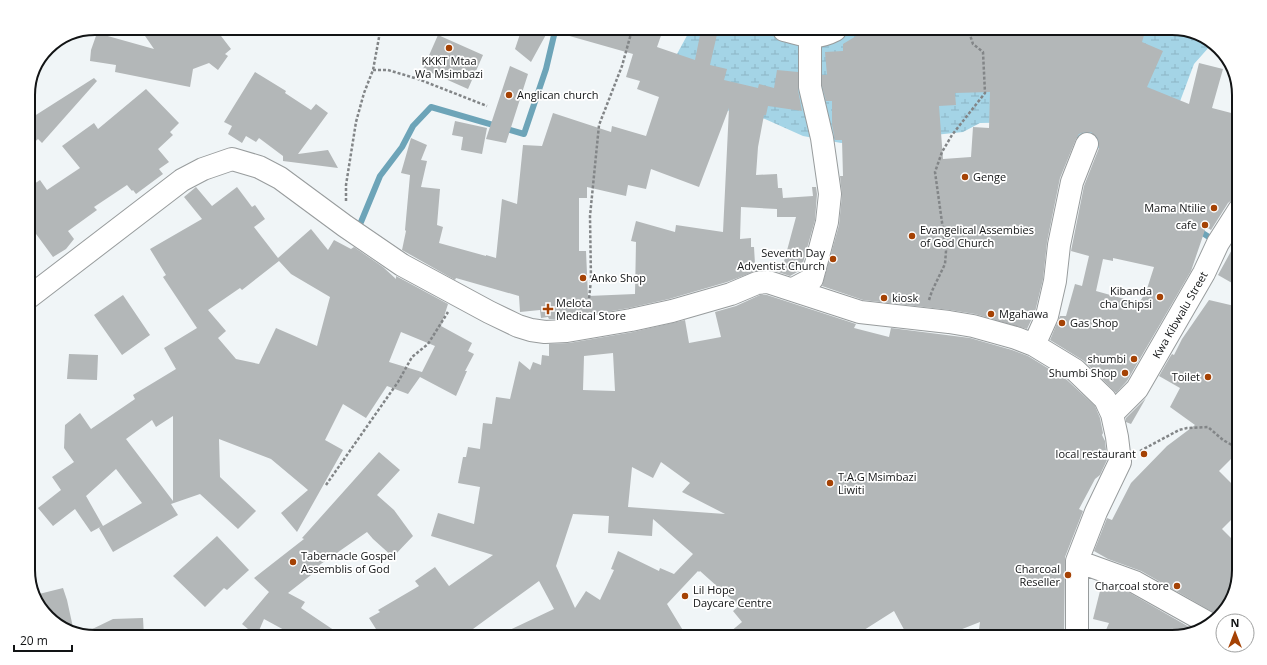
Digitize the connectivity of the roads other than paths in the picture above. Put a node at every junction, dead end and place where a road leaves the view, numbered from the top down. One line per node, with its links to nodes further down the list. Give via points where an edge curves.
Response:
1 (803, 35): 3 (street)
2 (825, 35): 3 (street)
3 (810, 37): 6 (street, via 810,87 822,138 830,194 812,279)
4 (1087, 144): 8 (street, via 1072,182 1047,316)
5 (1232, 221): 9 (street, Kwa Kibwalu Street, via 1137,389)
6 (793, 289): 7 (street, via 768,282 757,283 730,294 631,320 567,331 531,330 518,326 402,264 280,178 259,167 232,159 203,169 182,180); 8 (street, via 860,312 973,326)
7 (35, 293)
8 (1034, 345): 9 (street, via 1075,370 1105,399)
9 (1112, 414): 10 (street, via 1118,437 1120,462 1096,512)
10 (1077, 561): 11 (street, via 1135,582); 12 (street)
11 (1204, 621)
12 (1077, 630)

